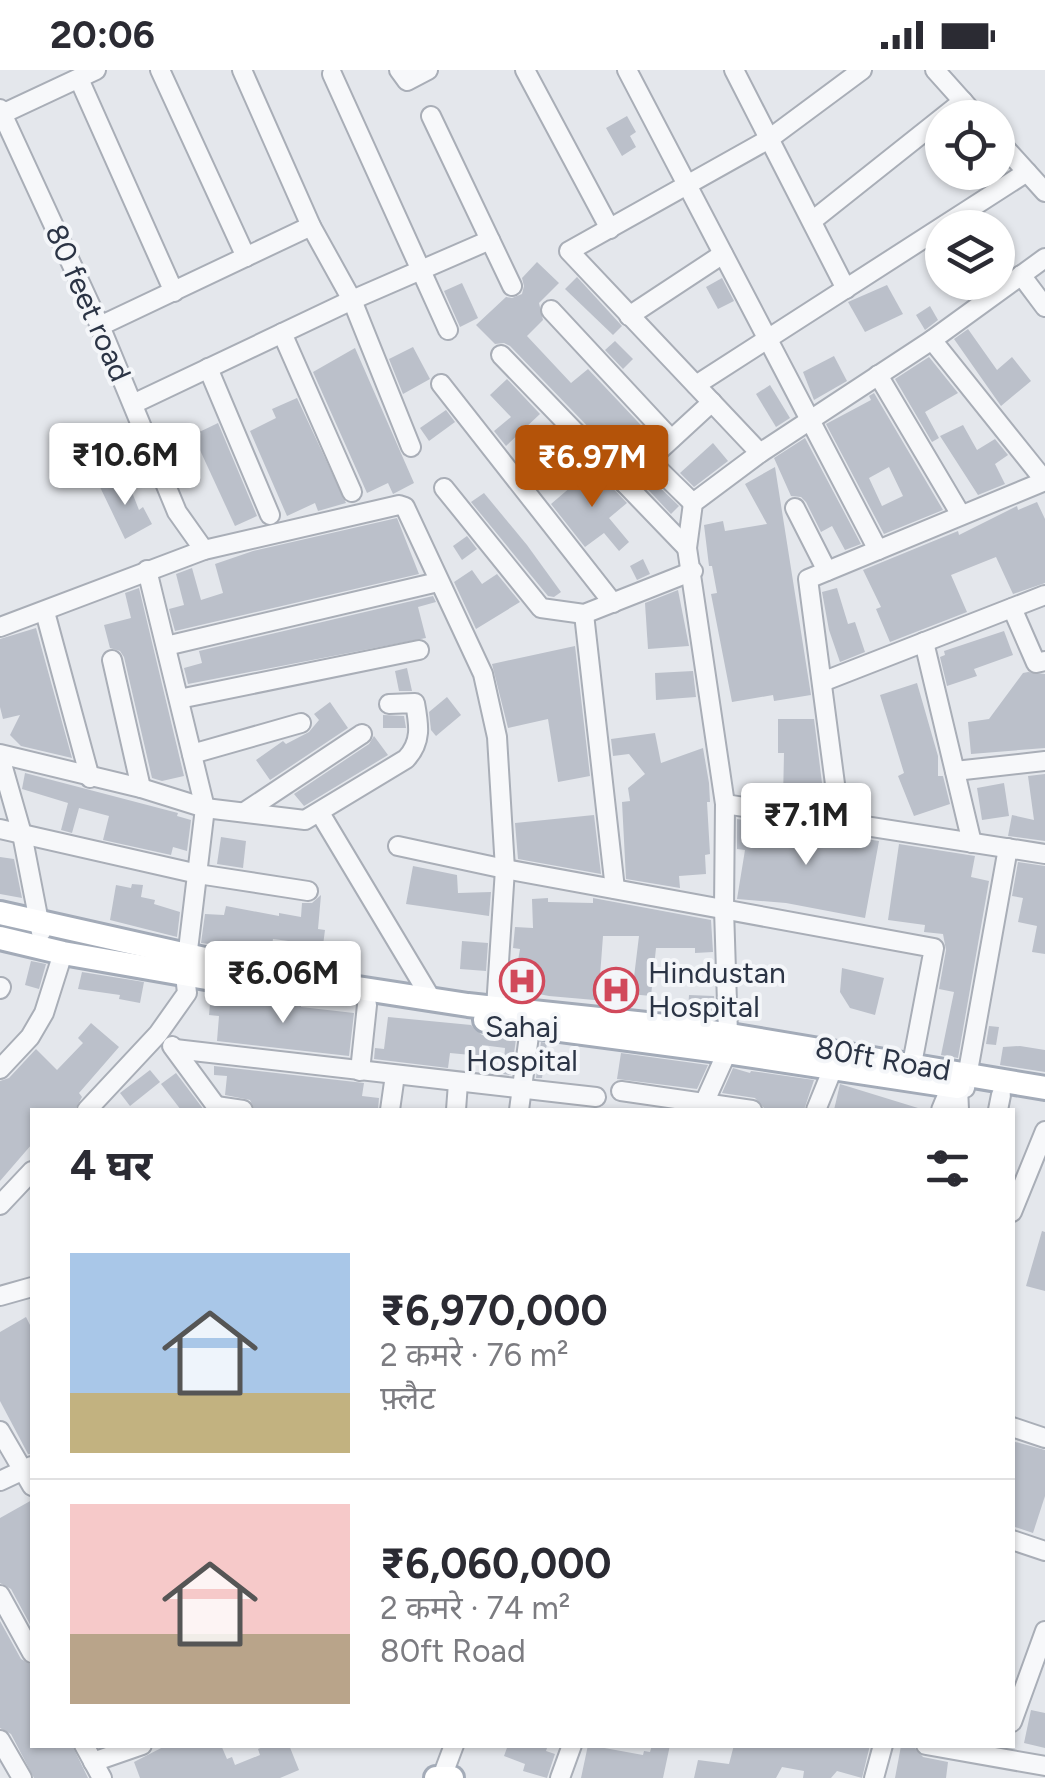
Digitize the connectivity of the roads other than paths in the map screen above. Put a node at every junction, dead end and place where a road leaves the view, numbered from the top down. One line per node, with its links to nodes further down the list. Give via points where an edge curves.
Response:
1 (96, 70): 12 (street)
2 (160, 70): 27 (street)
3 (242, 70): 23 (street)
4 (399, 70): 5 (street, via 407,80)
5 (428, 70)
6 (525, 70): 24 (street)
7 (627, 70): 20 (street)
8 (734, 70): 17 (street)
9 (862, 70): 17 (street)
10 (935, 70): 13 (street)
11 (332, 74): 29 (street)
12 (78, 78): 14 (street); 33 (street)
13 (962, 100)
14 (1, 112): 38 (street, 80 feet road)
15 (432, 116): 25 (street)
16 (925, 131): 22 (street)
17 (769, 138): 20 (street); 22 (street)
18 (1015, 159): 19 (street)
19 (1027, 172): 21 (street); 32 (street)
20 (688, 186): 24 (street); 26 (street)
21 (1045, 192)
22 (812, 221): 32 (street)
23 (312, 226): 27 (street); 34 (street)
24 (610, 229): 37 (street, via 569,251)
25 (490, 240): 29 (street); 31 (street)
26 (723, 254): 37 (street); 41 (street)
27 (246, 257): 33 (street)
28 (1045, 258): 30 (street)
29 (421, 270): 34 (street); 39 (street)
30 (1021, 274): 35 (street); 42 (street)
31 (512, 286)
32 (846, 289): 41 (street)
33 (174, 292): 38 (street)
34 (352, 300): 40 (street); 52 (street)
35 (1045, 307)
36 (551, 310): 51 (street)
37 (630, 316): 47 (street)
38 (100, 326): 49 (street, 80 feet road)
39 (448, 330)
40 (282, 334): 44 (street); 58 (street)
41 (768, 339): 47 (street); 50 (street)
42 (932, 340): 45 (street); 55 (street)
43 (500, 355): 56 (street)
44 (208, 368): 49 (street); 62 (street)
45 (878, 375): 50 (street); 63 (street)
46 (442, 384): 73 (street)
47 (696, 385): 48 (street)
48 (712, 402): 51 (street); 53 (street)
49 (134, 404): 61 (street, 80 feet road)
50 (810, 419): 53 (street); 66 (street)
51 (671, 439): 54 (street)
52 (412, 448)
53 (760, 453): 59 (street)
54 (649, 460): 56 (street); 59 (street)
55 (1045, 481): 63 (street)
56 (624, 482): 64 (street)
57 (444, 488): 76 (street, via 541,608)
58 (352, 492)
59 (693, 504): 64 (street)
60 (796, 508): 70 (street)
61 (177, 512): 65 (street, 80 feet road); 67 (street)
62 (270, 515)
63 (961, 516): 66 (street)
64 (687, 548): 69 (street)
65 (204, 550): 67 (street); 71 (street, via 403,505)
66 (878, 550): 70 (street)
67 (184, 557): 68 (street)
68 (147, 570): 75 (street); 79 (street)
69 (692, 571): 73 (street); 94 (street)
70 (828, 571): 83 (street, via 808,579)
71 (438, 582): 79 (street); 105 (street, via 482,674 498,737)
72 (1045, 595): 74 (street)
73 (613, 603): 76 (street)
74 (1012, 608): 78 (street); 82 (street, via 1036,663)
75 (45, 612): 77 (street); 92 (street)
76 (584, 614): 107 (street)
77 (0, 627)
78 (924, 642): 83 (street); 91 (street)
79 (166, 646): 84 (street)
80 (419, 650): 84 (street)
81 (112, 660): 93 (street)
82 (1045, 661)
83 (822, 682): 98 (street)
84 (179, 699): 88 (street)
85 (389, 704): 97 (street, via 416,703 414,750)
86 (300, 724): 88 (street)
87 (362, 734): 96 (street)
88 (192, 754): 95 (street)
89 (0, 756): 92 (street); 100 (street)
90 (1045, 762): 91 (street)
91 (955, 771): 101 (street)
92 (90, 778): 93 (street)
93 (141, 788): 95 (street)
94 (726, 804): 98 (street); 109 (street)
95 (204, 808): 96 (street); 106 (street)
96 (246, 811): 97 (street, via 305,820)
97 (320, 813): 115 (street)
98 (840, 822): 101 (street)
99 (0, 829): 100 (street)
100 (22, 834): 106 (street); 111 (street)
101 (972, 842): 103 (street)
102 (398, 846): 105 (street)
103 (1008, 848): 104 (street); 129 (street)
104 (1045, 854)
105 (505, 869): 107 (street); 117 (street)
106 (198, 874): 108 (street); 114 (street)
107 (615, 889): 109 (street)
108 (308, 891)
109 (724, 909): 120 (street); 122 (street, via 934,948)
110 (0, 913): 111 (main road)
111 (40, 922): 113 (street); 114 (main road)
112 (0, 938): 113 (main road)
113 (53, 951): 114 (main road); 124 (street, via 44,1012)
114 (186, 965): 115 (main road, 80ft Road); 116 (main road); 119 (street, via 187,993)
115 (432, 1000): 117 (main road, 80ft Road)
116 (367, 1005): 118 (main road); 125 (street)
117 (496, 1008): 120 (main road, 80ft Road)
118 (530, 1028): 120 (main road); 130 (street)
119 (158, 1034): 121 (street); 132 (street)
120 (728, 1043): 122 (main road, 80ft Road); 123 (main road); 136 (street)
121 (175, 1048): 125 (street); 139 (street)
122 (912, 1064): 129 (main road, 80ft Road)
123 (833, 1068): 129 (main road); 144 (street)
124 (0, 1069)
125 (360, 1071): 126 (street)
126 (395, 1076): 127 (street); 140 (street)
127 (458, 1083): 130 (street); 141 (street)
128 (1045, 1088): 129 (main road, 80ft Road)
129 (960, 1089): 134 (main road); 145 (street)
130 (521, 1090): 133 (street); 142 (street)
131 (621, 1090): 136 (street)
132 (101, 1094): 137 (street); 138 (street)
133 (596, 1097)
134 (1000, 1103): 135 (main road)
135 (1045, 1104)
136 (702, 1106): 143 (street)
137 (88, 1108)
138 (112, 1108)
139 (217, 1108)
140 (390, 1108)
141 (456, 1108)
142 (518, 1108)
143 (727, 1108)
144 (817, 1108)
145 (943, 1108)
146 (1045, 1131): 149 (street)
147 (30, 1173): 148 (street)
148 (0, 1205)
149 (1015, 1205)
150 (28, 1288): 151 (street)
151 (0, 1296)
152 (1015, 1428): 154 (street)
153 (0, 1431): 155 (street)
154 (1045, 1438)
155 (29, 1474): 156 (street)
156 (0, 1481)
157 (1015, 1541): 158 (street)
158 (1045, 1551)
159 (0, 1595): 161 (street)
160 (1045, 1630): 162 (street)
161 (30, 1649)
162 (1040, 1660): 163 (street)
163 (1015, 1715)
164 (0, 1740): 173 (street)
165 (133, 1748): 171 (street)
166 (453, 1748): 174 (street)
167 (571, 1748): 175 (street)
168 (883, 1748): 176 (street)
169 (959, 1748): 170 (street)
170 (1002, 1752): 172 (street)
171 (93, 1762)
172 (1045, 1766)
173 (22, 1778)
174 (443, 1778)
175 (560, 1778)
176 (874, 1778)

